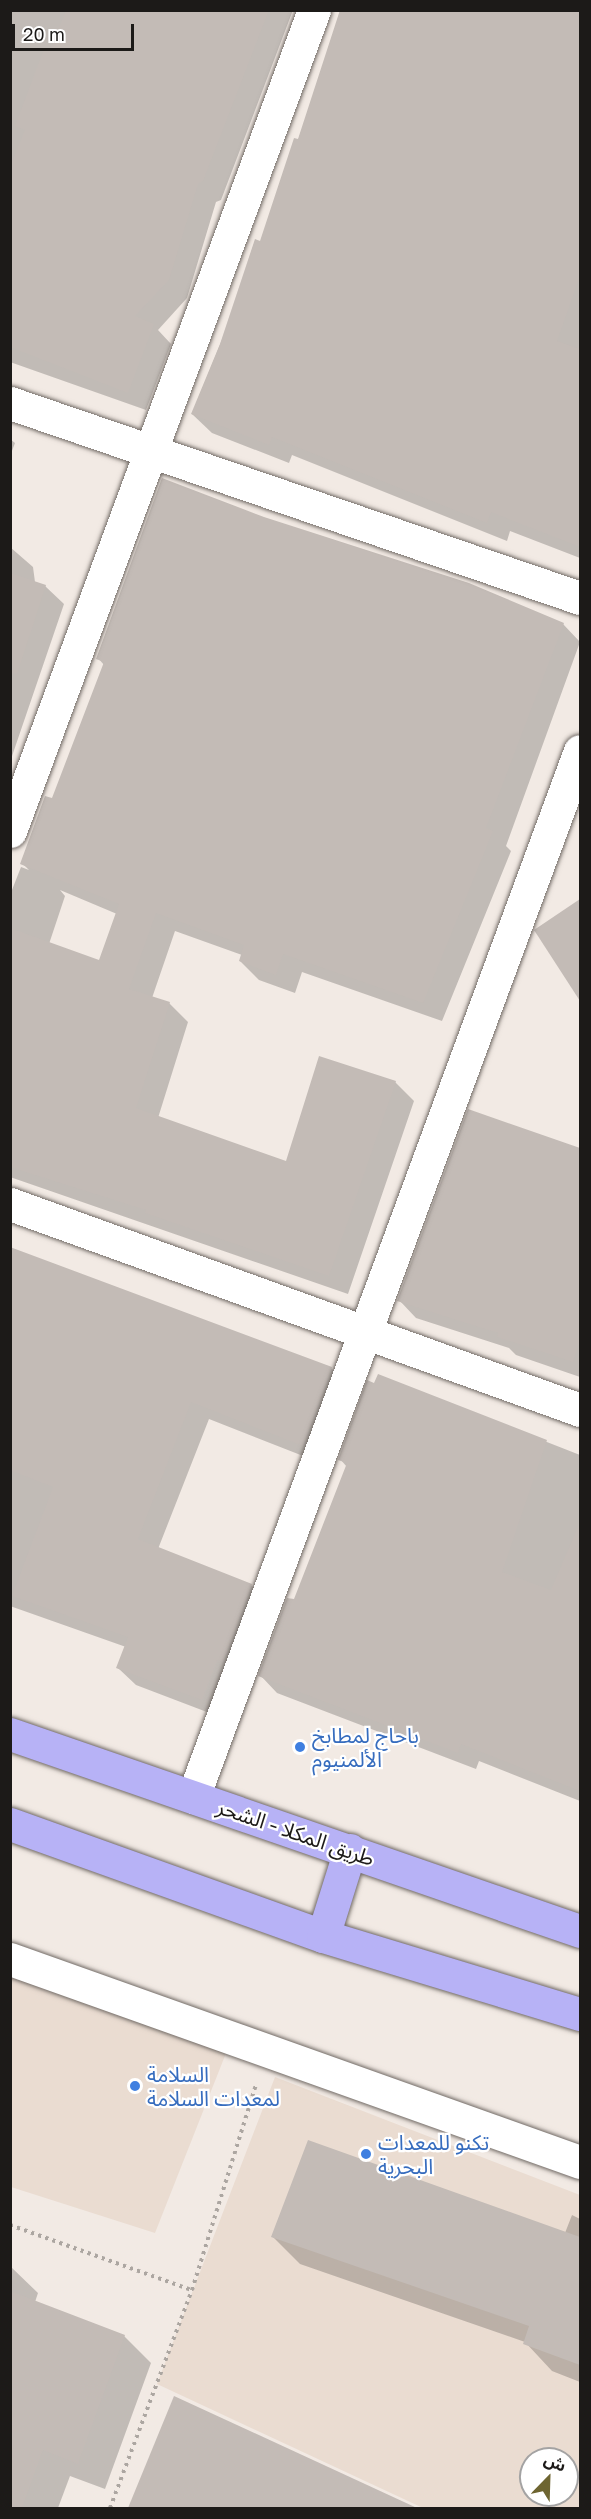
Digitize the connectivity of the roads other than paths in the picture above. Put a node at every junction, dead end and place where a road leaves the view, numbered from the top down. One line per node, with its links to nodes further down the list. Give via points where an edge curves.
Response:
1 (314, 10): 3 (street)
2 (10, 403): 3 (street)
3 (150, 450): 4 (street); 6 (street)
4 (580, 598)
5 (580, 751): 8 (street)
6 (10, 831)
7 (10, 1204): 8 (street)
8 (367, 1332): 9 (street); 11 (street)
9 (580, 1410)
10 (10, 1734): 11 (highway, طريق المكلا - الشحر)
11 (194, 1797): 13 (highway, طريق المكلا - الشحر)
12 (10, 1824): 15 (highway)
13 (350, 1850): 14 (highway, طريق المكلا - الشحر); 15 (highway)
14 (580, 1931)
15 (323, 1936): 17 (highway)
16 (10, 1959): 18 (street)
17 (580, 2014)
18 (580, 2162)

